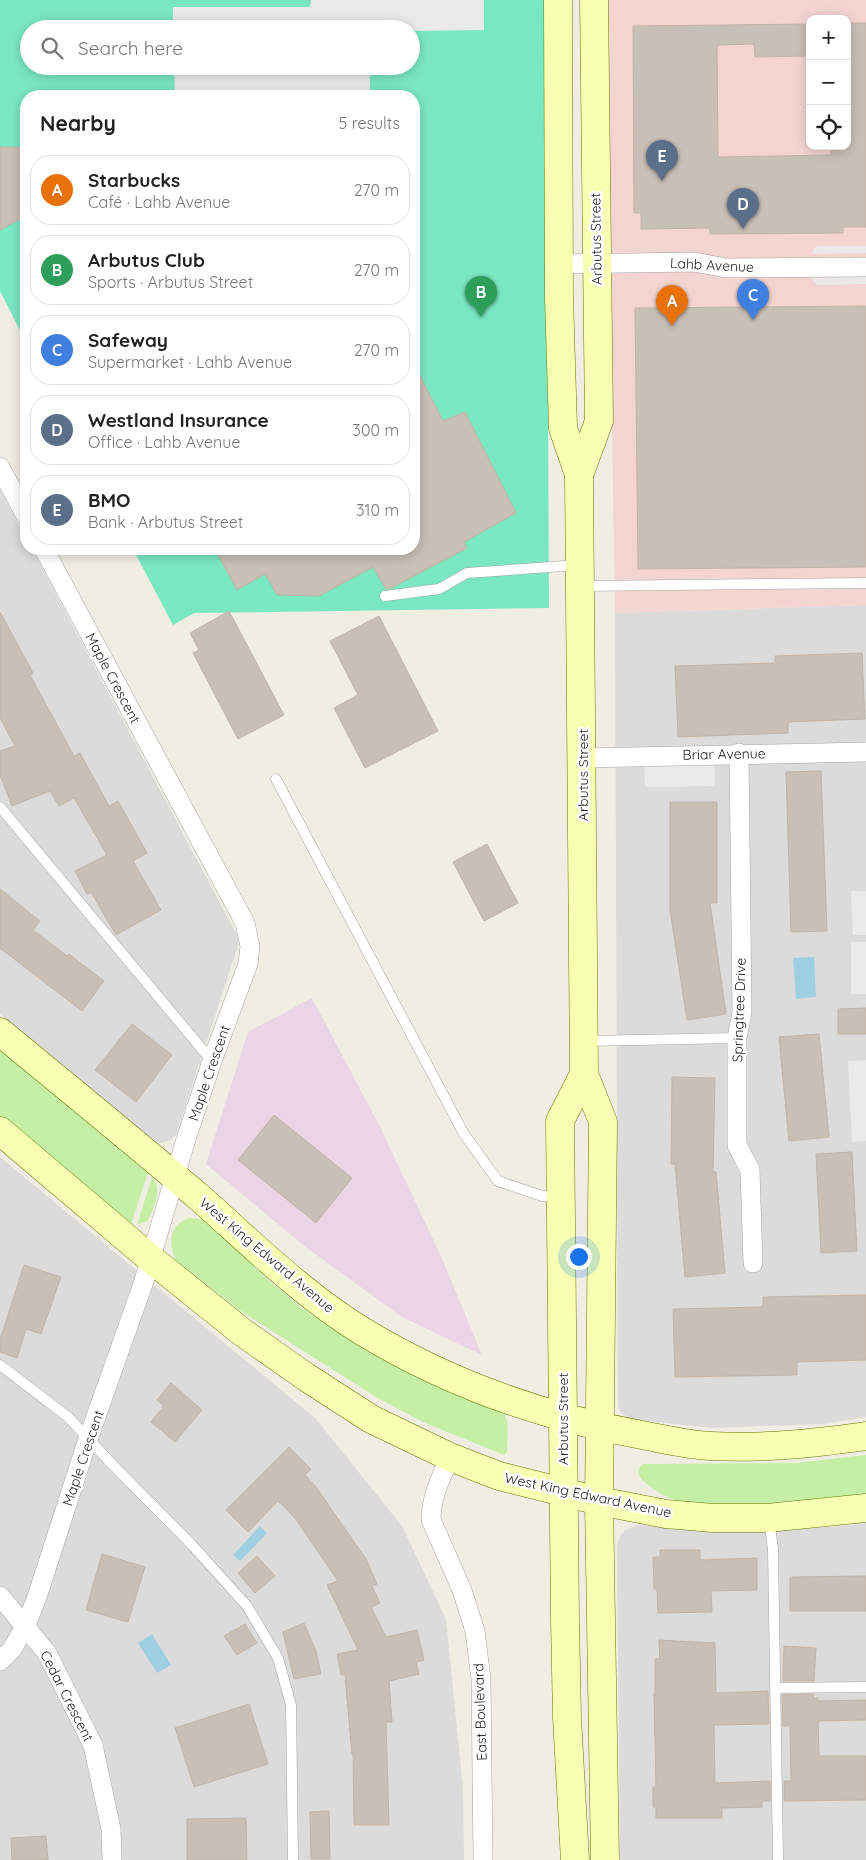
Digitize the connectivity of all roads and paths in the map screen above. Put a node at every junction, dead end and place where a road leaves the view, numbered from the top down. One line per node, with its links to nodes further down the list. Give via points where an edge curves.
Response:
1 (558, 0): 3 (main road, Arbutus Street)
2 (594, 0): 4 (main road, Arbutus Street)
3 (559, 264): 4 (street, Lahb Avenue); 7 (main road, Arbutus Street, via 563,428)
4 (597, 264): 5 (street, Lahb Avenue, via 694,262 726,268); 7 (main road, Arbutus Street, via 599,421)
5 (866, 267)
6 (0, 467): 8 (street)
7 (580, 475): 10 (main road, Arbutus Street)
8 (20, 505)
9 (47, 555): 21 (street, Maple Crescent, via 245,923 250,946 248,964)
10 (581, 575): 11 (lane); 12 (lane, via 467,573 439,589); 15 (main road, Arbutus Street)
11 (866, 584)
12 (385, 596)
13 (866, 752): 14 (street, Briar Avenue)
14 (739, 753): 15 (street, Briar Avenue); 19 (street, Springtree Drive, via 742,1012)
15 (583, 758): 20 (main road, Arbutus Street)
16 (276, 779): 25 (lane, via 464,1134 498,1181 542,1196)
17 (0, 807): 21 (lane)
18 (0, 1032): 24 (main road, West King Edward Avenue)
19 (737, 1038): 20 (lane); 27 (street, Springtree Drive, via 737,1145 750,1170)
20 (584, 1042): 22 (main road, Arbutus Street)
21 (212, 1061): 24 (street, Maple Crescent)
22 (584, 1074): 25 (main road, Arbutus Street, via 560,1121); 30 (main road, Arbutus Street, via 603,1122)
23 (0, 1131): 26 (main road, West King Edward Avenue)
24 (174, 1177): 26 (street, Maple Crescent); 29 (main road, West King Edward Avenue, via 312,1296 362,1331 443,1375)
25 (561, 1197): 29 (main road, Arbutus Street)
26 (151, 1259): 32 (street, Maple Crescent); 33 (main road, West King Edward Avenue, via 242,1332 306,1377 371,1419)
27 (753, 1264)
28 (0, 1365): 32 (lane, via 68,1417)
29 (562, 1416): 30 (main road, West King Edward Avenue); 34 (main road, Arbutus Street)
30 (600, 1426): 31 (main road, West King Edward Avenue, via 710,1446 795,1445); 35 (main road, Arbutus Street)
31 (866, 1436)
32 (88, 1439): 39 (street, Maple Crescent); 44 (lane, via 247,1606 278,1658 291,1705)
33 (450, 1457): 34 (main road, West King Edward Avenue, via 499,1476); 45 (street, East Boulevard, via 437,1487 431,1520 462,1590 475,1631 481,1679)
34 (563, 1492): 35 (main road, West King Edward Avenue); 46 (main road, Arbutus Street, via 567,1718)
35 (599, 1501): 37 (main road, West King Edward Avenue, via 666,1514); 47 (main road, Arbutus Street)
36 (866, 1508): 37 (main road, West King Edward Avenue)
37 (768, 1518): 42 (lane, via 773,1549)
38 (0, 1596): 39 (street, Cedar Crescent)
39 (26, 1625): 40 (street, Maple Crescent, via 12,1649); 43 (street, Cedar Crescent, via 47,1653 93,1745 111,1829)
40 (0, 1661)
41 (866, 1687): 42 (lane)
42 (776, 1688): 48 (lane)
43 (112, 1860)
44 (292, 1860)
45 (482, 1860)
46 (575, 1860)
47 (606, 1860)
48 (778, 1860)

